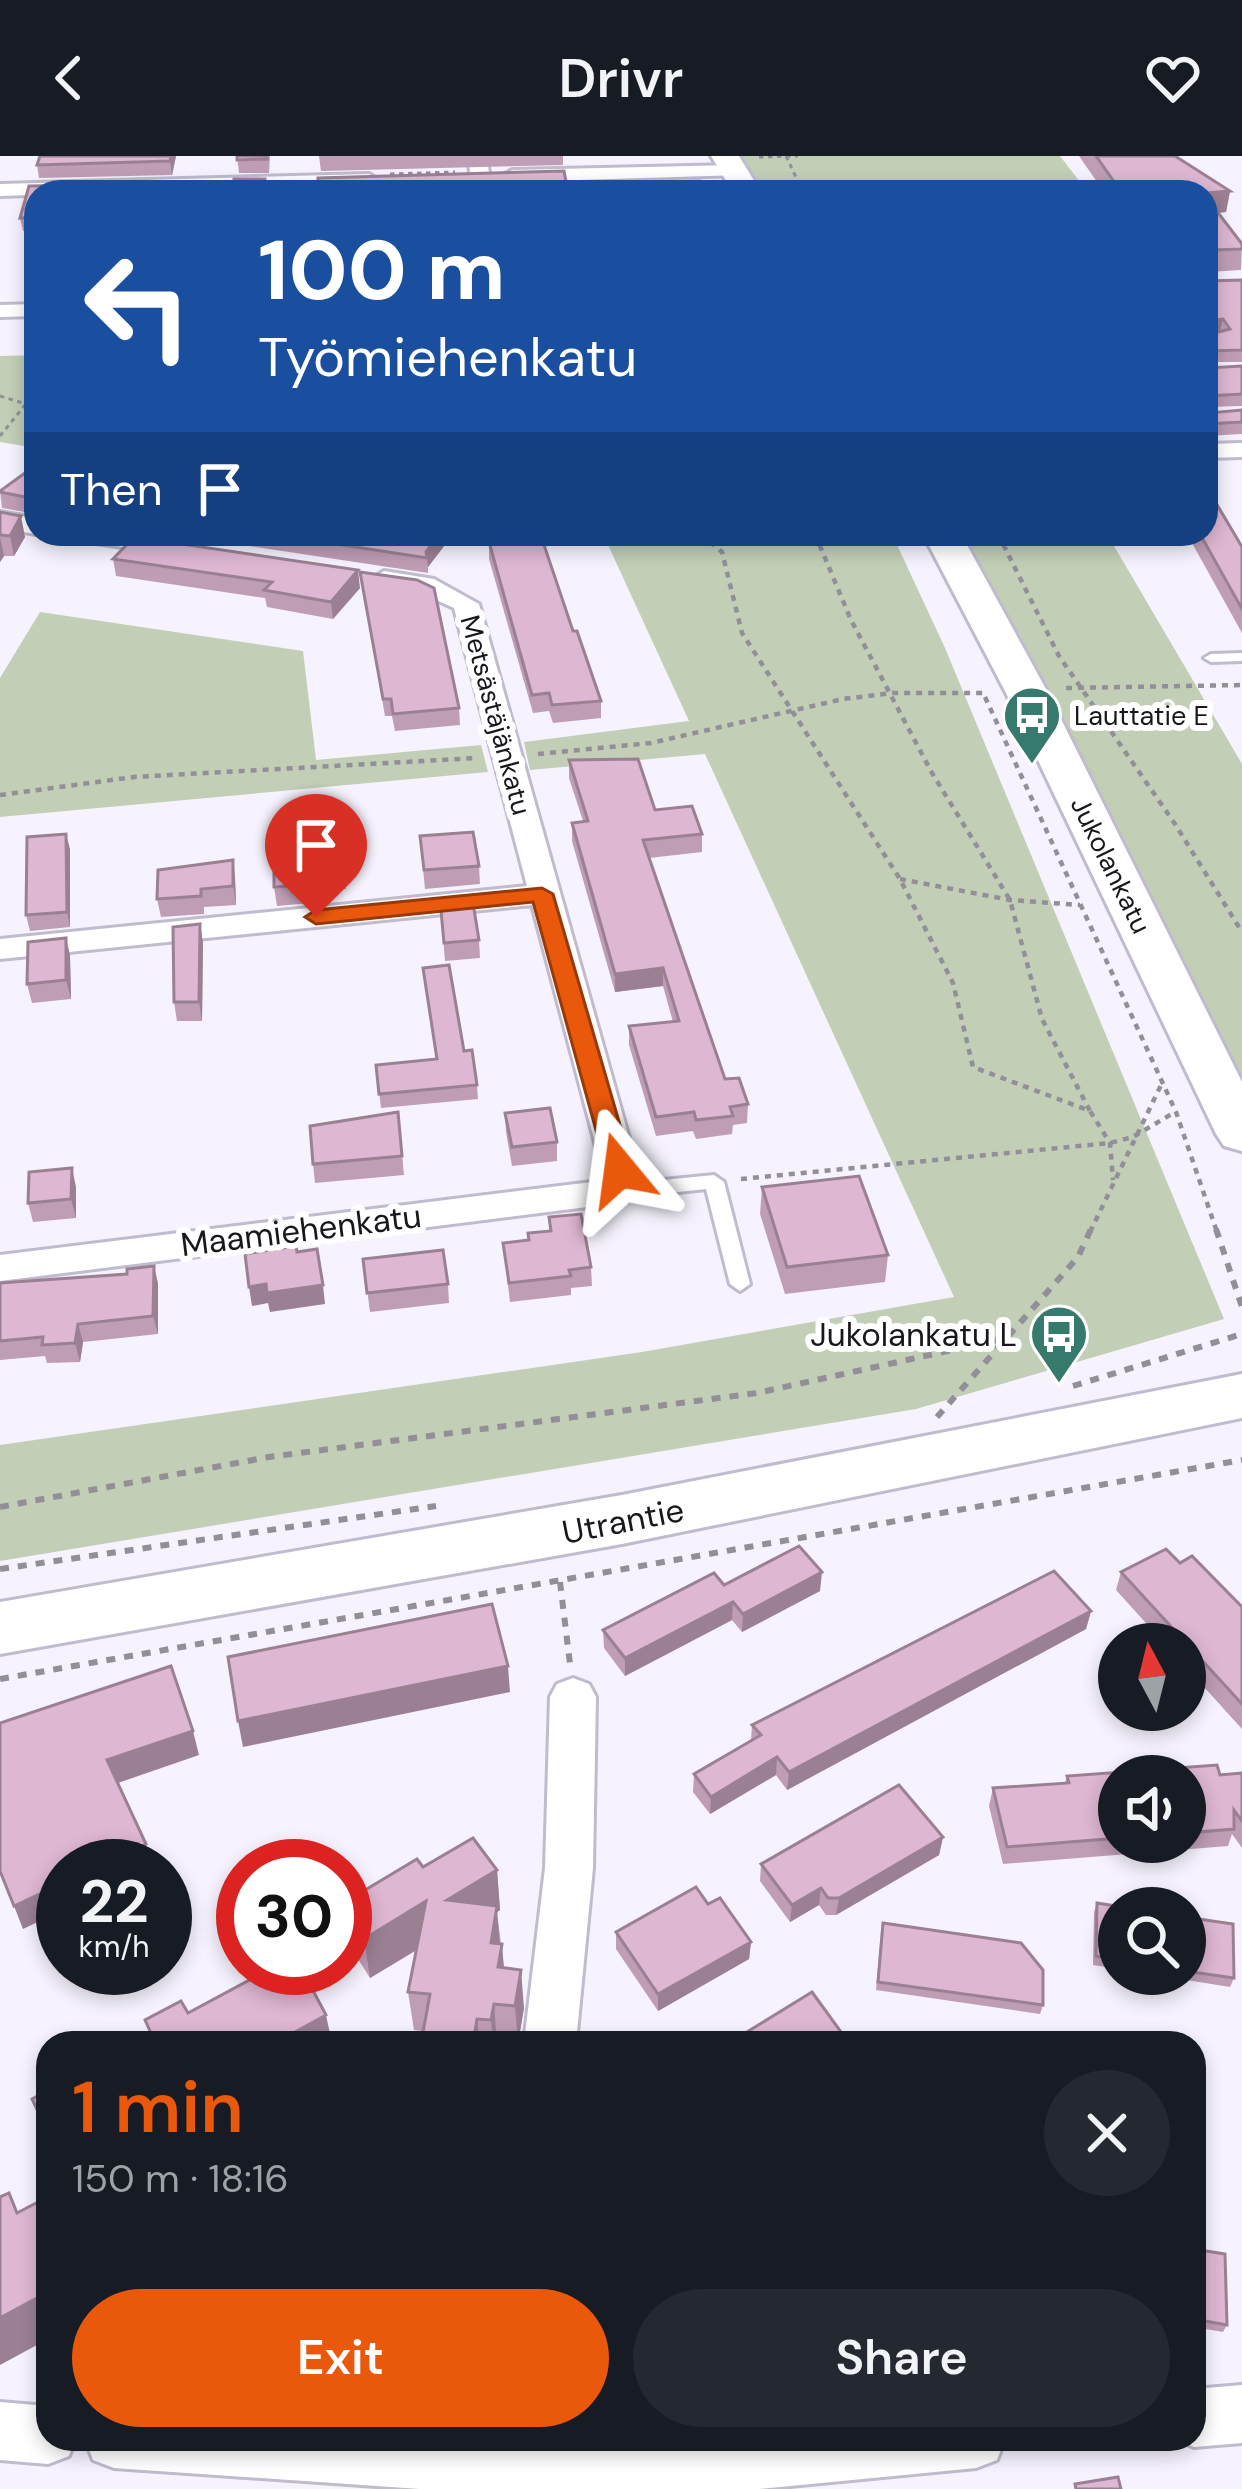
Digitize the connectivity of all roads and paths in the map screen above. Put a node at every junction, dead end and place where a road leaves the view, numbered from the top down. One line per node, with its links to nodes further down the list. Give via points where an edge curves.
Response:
1 (735, 173): 2 (street)
2 (480, 175): 3 (street)
3 (457, 178)
4 (387, 179): 5 (street)
5 (375, 180)
6 (24, 406): 7 (path)
7 (0, 436)
8 (166, 546): 13 (street)
9 (715, 546): 23 (path, via 742,633)
10 (820, 546): 21 (path)
11 (949, 546): 20 (main road, Jukolankatu)
12 (1004, 546): 19 (path, via 1059,656)
13 (224, 555)
14 (358, 575): 24 (street, Metsästäjänkatu, via 425,585 466,604)
15 (1242, 657): 16 (lane)
16 (1211, 658)
17 (973, 673): 22 (path)
18 (1242, 686): 19 (path)
19 (1084, 687): 20 (path); 30 (path)
20 (1026, 691): 22 (path); 35 (main road, Jukolankatu)
21 (893, 693): 22 (path); 23 (path); 28 (path)
22 (983, 693): 29 (path)
23 (795, 712): 24 (path, via 652,743); 26 (path)
24 (510, 756): 25 (path, via 134,777); 27 (street, Metsästäjänkatu)
25 (0, 796)
26 (900, 879): 28 (path); 33 (path, via 953,983 973,1067)
27 (542, 894): 31 (street); 40 (street, Metsästäjänkatu, via 620,1170)
28 (1010, 900): 29 (path); 33 (path, via 1042,1019)
29 (1080, 905): 32 (path)
30 (1242, 932)
31 (0, 950)
32 (1162, 1082): 34 (path); 36 (path)
33 (1090, 1111): 37 (path)
34 (1176, 1112): 36 (path); 43 (path)
35 (1242, 1134)
36 (1133, 1137): 37 (path); 38 (path)
37 (1110, 1143): 38 (path); 39 (path)
38 (1113, 1180): 45 (path, via 1078,1257)
39 (714, 1182): 40 (lane); 42 (lane)
40 (602, 1192): 41 (street, Maamiehenkatu)
41 (0, 1268)
42 (740, 1284)
43 (1242, 1307)
44 (1242, 1334): 46 (path)
45 (1007, 1338): 48 (path, via 926,1428); 51 (path, via 725,1398 485,1427)
46 (1055, 1391)
47 (1242, 1396): 54 (main road, Utrantie, via 508,1543)
48 (948, 1422)
49 (1242, 1460): 53 (path)
50 (457, 1503): 52 (path)
51 (0, 1507)
52 (0, 1569)
53 (560, 1580): 55 (path); 56 (path)
54 (0, 1628)
55 (0, 1679)
56 (573, 1697): 57 (street, via 569,1868)
57 (551, 2031)
58 (1242, 2414): 59 (street)
59 (1206, 2417)
60 (0, 2431): 61 (street)
61 (36, 2433)
62 (292, 2451): 64 (street)
63 (850, 2451): 64 (street, via 682,2467)
64 (485, 2464)

